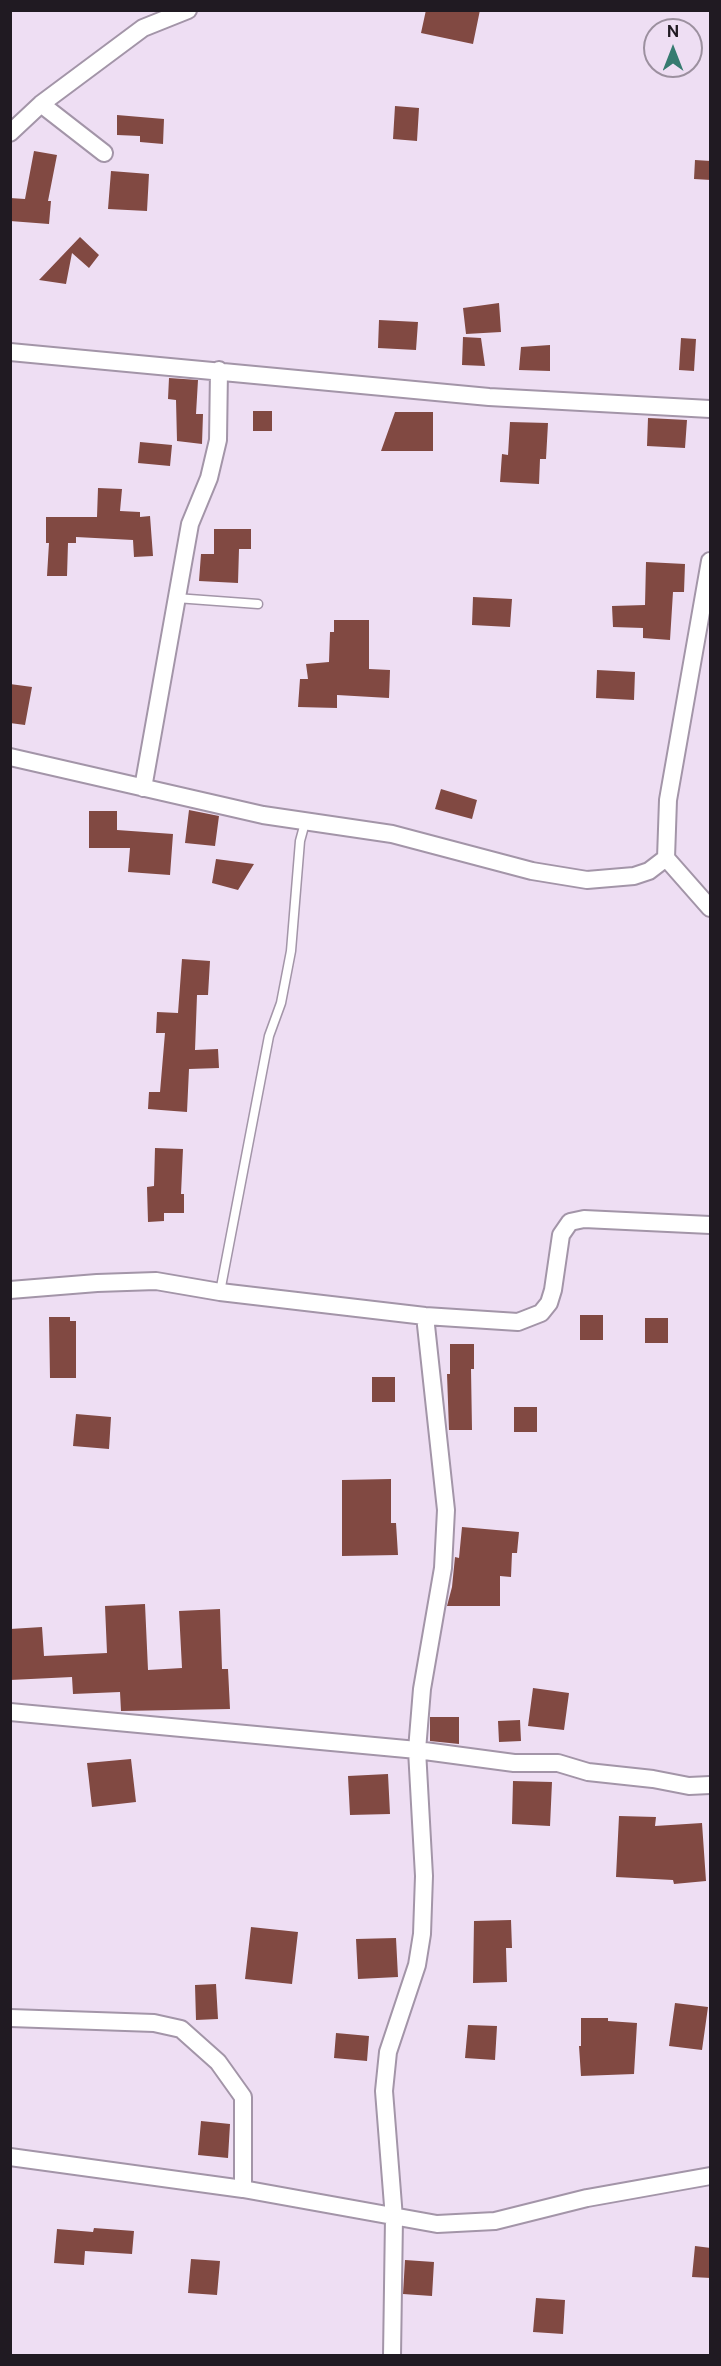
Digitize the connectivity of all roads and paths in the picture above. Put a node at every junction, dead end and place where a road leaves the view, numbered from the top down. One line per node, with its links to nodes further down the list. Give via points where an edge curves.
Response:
1 (188, 10): 2 (street, via 143,28)
2 (41, 104): 3 (street); 4 (street)
3 (10, 133)
4 (104, 153)
5 (10, 352): 6 (street)
6 (219, 370): 7 (street, via 489,397); 9 (street, via 218,440 209,478 190,524)
7 (711, 409)
8 (711, 561): 14 (street, via 668,800)
9 (175, 598): 10 (lane); 12 (street)
10 (258, 604)
11 (10, 757): 12 (street)
12 (143, 788): 13 (street, via 263,814)
13 (306, 819): 14 (street, via 392,834 532,871 587,880 634,876); 18 (lane, via 300,841 291,951 281,1003 269,1036)
14 (666, 858): 15 (street)
15 (711, 908)
16 (711, 1225): 19 (street, via 576,1220 561,1235 554,1290 541,1313 518,1322)
17 (10, 1290): 18 (street, via 156,1281)
18 (220, 1292): 19 (street)
19 (425, 1316): 21 (street, via 446,1510)
20 (10, 1712): 21 (street)
21 (417, 1750): 22 (street, via 514,1763 558,1763 588,1772 689,1786); 27 (street, via 424,1876 422,1934 417,1965 388,2052 384,2091)
22 (711, 1785)
23 (10, 2018): 26 (street, via 154,2023 181,2029 218,2062 243,2097)
24 (10, 2157): 26 (street)
25 (711, 2176): 27 (street, via 587,2198 495,2221 437,2224)
26 (243, 2190): 27 (street)
27 (394, 2218): 28 (street)
28 (392, 2355)

